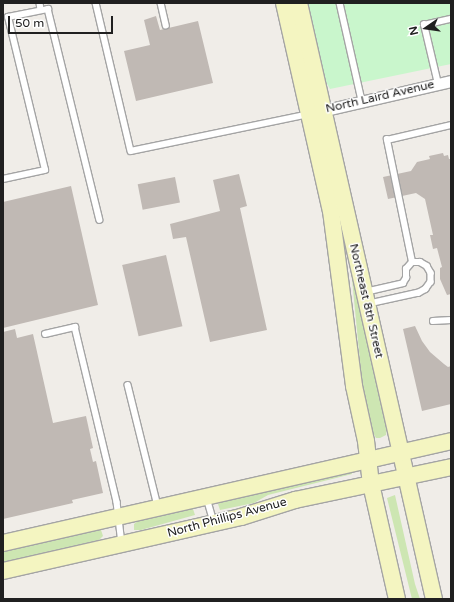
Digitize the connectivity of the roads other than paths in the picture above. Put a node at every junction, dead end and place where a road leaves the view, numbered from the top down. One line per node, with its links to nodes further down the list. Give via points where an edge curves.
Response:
1 (40, 3): 7 (lane)
2 (96, 3): 13 (lane, via 131,151)
3 (161, 3): 9 (lane)
4 (284, 3): 13 (main road, Northeast 8th Street)
5 (299, 3): 13 (main road, Northeast 8th Street)
6 (340, 3): 12 (lane)
7 (41, 10): 15 (lane, via 8,16 45,170); 16 (lane, via 48,9)
8 (451, 20): 11 (lane, via 424,25)
9 (166, 25)
10 (451, 81): 11 (street, North Laird Avenue)
11 (438, 84): 12 (street, North Laird Avenue)
12 (362, 101): 13 (street, North Laird Avenue)
13 (316, 112): 18 (main road, Northeast 8th Street); 25 (main road, Northeast 8th Street, via 335,236 350,361)
14 (451, 125): 17 (lane, via 388,140)
15 (3, 179)
16 (100, 220)
17 (412, 262): 18 (lane, via 406,269 403,283); 18 (lane, via 420,262 427,266 431,273 431,282 426,289 419,293)
18 (365, 298): 24 (main road, Northeast 8th Street)
19 (451, 320): 20 (lane)
20 (433, 321)
21 (45, 334): 31 (lane, via 75,327 117,502)
22 (128, 385): 30 (lane)
23 (451, 441): 24 (main road, North Phillips Avenue)
24 (400, 453): 25 (main road, North Phillips Avenue); 27 (main road, Northeast 8th Street)
25 (368, 460): 28 (main road, Northeast 8th Street); 29 (main road, North Phillips Avenue)
26 (451, 467): 27 (main road, North Phillips Avenue)
27 (405, 477): 28 (main road, North Phillips Avenue); 37 (main road, Northeast 8th Street)
28 (371, 484): 32 (main road, North Phillips Avenue, via 275,505); 36 (main road, Northeast 8th Street)
29 (206, 497): 30 (main road, North Phillips Avenue); 32 (lane)
30 (158, 508): 31 (main road, North Phillips Avenue)
31 (117, 517): 33 (main road, North Phillips Avenue); 34 (lane)
32 (214, 523): 34 (main road, North Phillips Avenue)
33 (3, 543)
34 (122, 544): 35 (main road, North Phillips Avenue)
35 (3, 571)
36 (397, 599)
37 (434, 599)

